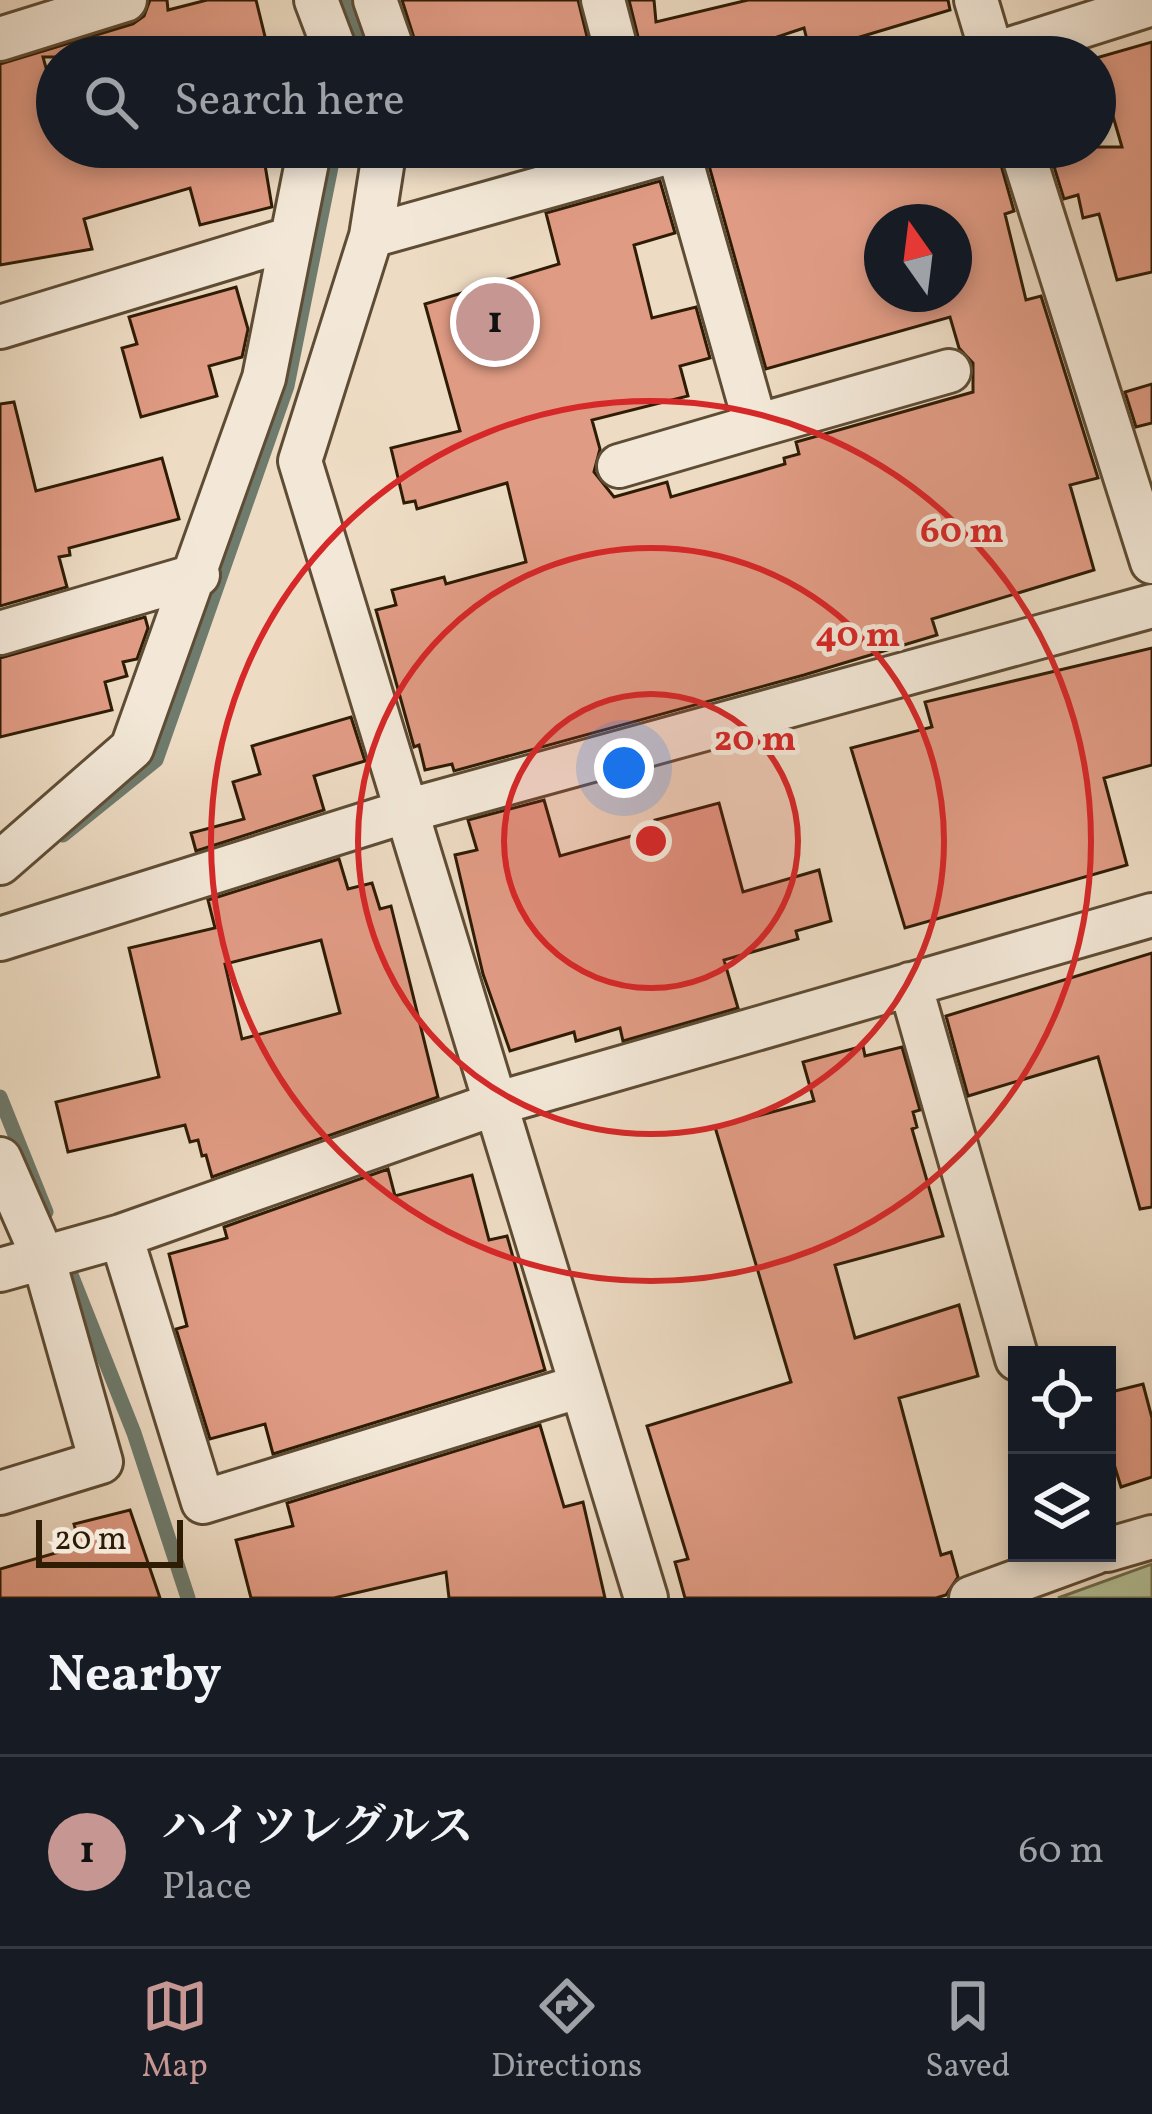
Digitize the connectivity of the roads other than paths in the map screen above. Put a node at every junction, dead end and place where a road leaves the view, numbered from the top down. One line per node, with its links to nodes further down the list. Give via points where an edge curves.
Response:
1 (125, 0): 12 (street)
2 (316, 0): 7 (street)
3 (376, 0): 8 (street)
4 (603, 0): 9 (street)
5 (976, 0): 10 (street)
6 (1152, 4): 11 (street)
7 (330, 36)
8 (388, 36)
9 (612, 36)
10 (985, 36)
11 (1052, 36)
12 (0, 39)
13 (305, 168): 19 (street)
14 (382, 168): 18 (street)
15 (604, 168): 18 (street)
16 (668, 168): 22 (street)
17 (1028, 168): 24 (street)
18 (371, 236): 28 (street, via 300,460)
19 (289, 239): 20 (street); 25 (street, via 264,378)
20 (0, 327)
21 (949, 371): 22 (street)
22 (756, 427): 23 (street)
23 (619, 466)
24 (1152, 562)
25 (198, 575): 27 (street); 29 (street, via 132,748)
26 (1152, 606): 28 (street)
27 (0, 633)
28 (410, 810): 31 (street); 33 (street)
29 (0, 862)
30 (1152, 915): 32 (street)
31 (0, 939)
32 (910, 984): 33 (street); 38 (street)
33 (495, 1104): 35 (street); 39 (street)
34 (0, 1160): 36 (street)
35 (122, 1236): 36 (street); 39 (street, via 203,1502)
36 (43, 1257): 37 (street); 40 (street, via 100,1462)
37 (0, 1270)
38 (1013, 1346)
39 (581, 1386): 44 (street)
40 (0, 1493)
41 (1152, 1537): 42 (street)
42 (1116, 1546)
43 (1066, 1562): 45 (street)
44 (646, 1598)
45 (971, 1598)

